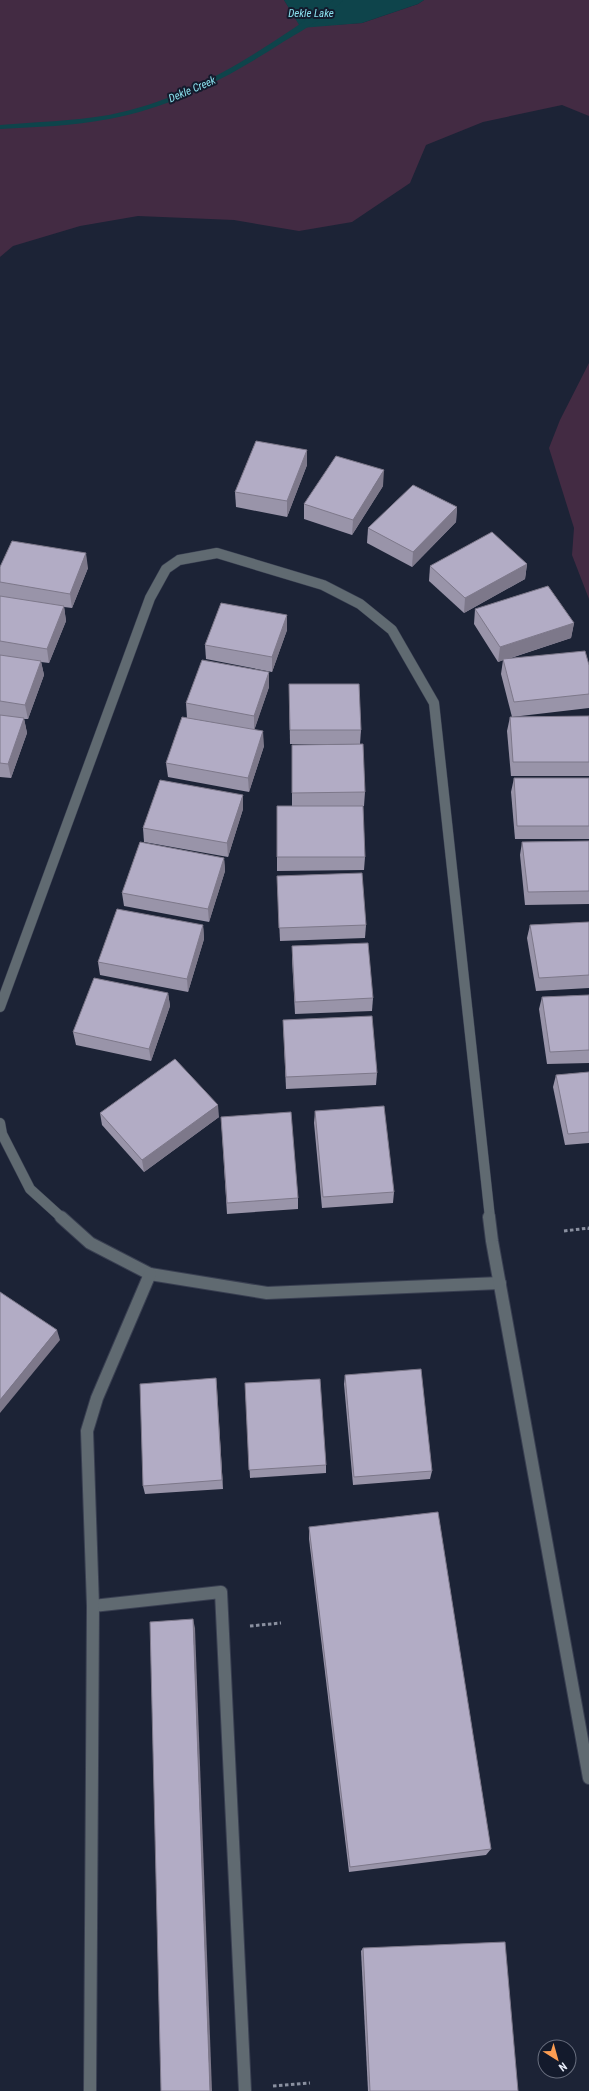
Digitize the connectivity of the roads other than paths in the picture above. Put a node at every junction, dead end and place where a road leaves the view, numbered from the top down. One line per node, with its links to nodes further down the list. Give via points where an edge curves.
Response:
1 (0, 1007): 4 (lane, via 150,598 166,569 178,560 217,553 323,585 360,604 392,630 434,703 492,1241)
2 (0, 1123): 3 (lane, via 2,1134 30,1189 90,1243)
3 (150, 1274): 4 (lane, via 267,1293); 5 (lane, via 100,1390 88,1431)
4 (500, 1284): 6 (lane)
5 (93, 1606): 7 (lane, via 221,1592); 8 (lane)
6 (589, 1778)
7 (244, 2089)
8 (90, 2091)

